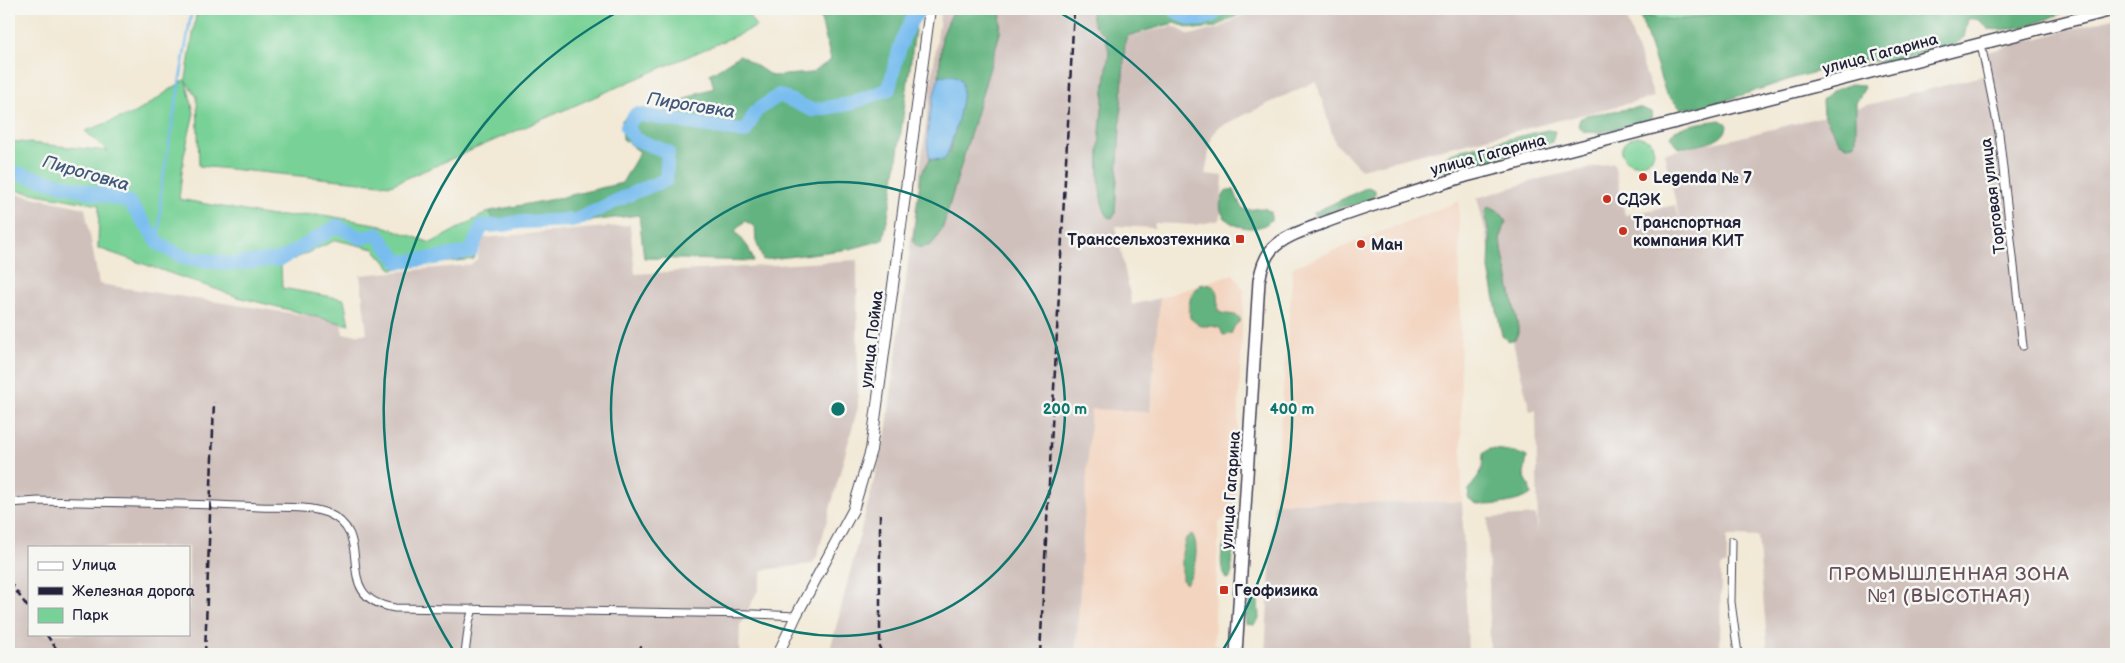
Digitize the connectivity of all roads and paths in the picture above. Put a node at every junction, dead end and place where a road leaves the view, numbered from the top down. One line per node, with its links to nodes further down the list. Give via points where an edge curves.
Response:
1 (930, 9): 8 (main road, улица Пойма, via 870,450 853,510)
2 (2116, 9): 3 (main road, улица Гагарина)
3 (1981, 44): 4 (street, Торговая улица, via 1999,133); 11 (main road, улица Гагарина, via 1466,176 1334,219 1288,237 1273,249 1263,266 1260,281)
4 (2023, 346)
5 (9, 503): 7 (street, via 232,505 326,513 345,526 352,539 358,583 370,601 395,608)
6 (1732, 541): 12 (street, via 1731,602)
7 (473, 609): 8 (street); 9 (street)
8 (796, 616): 10 (main road, улица Пойма)
9 (465, 654)
10 (778, 654)
11 (1236, 654)
12 (1738, 654)

